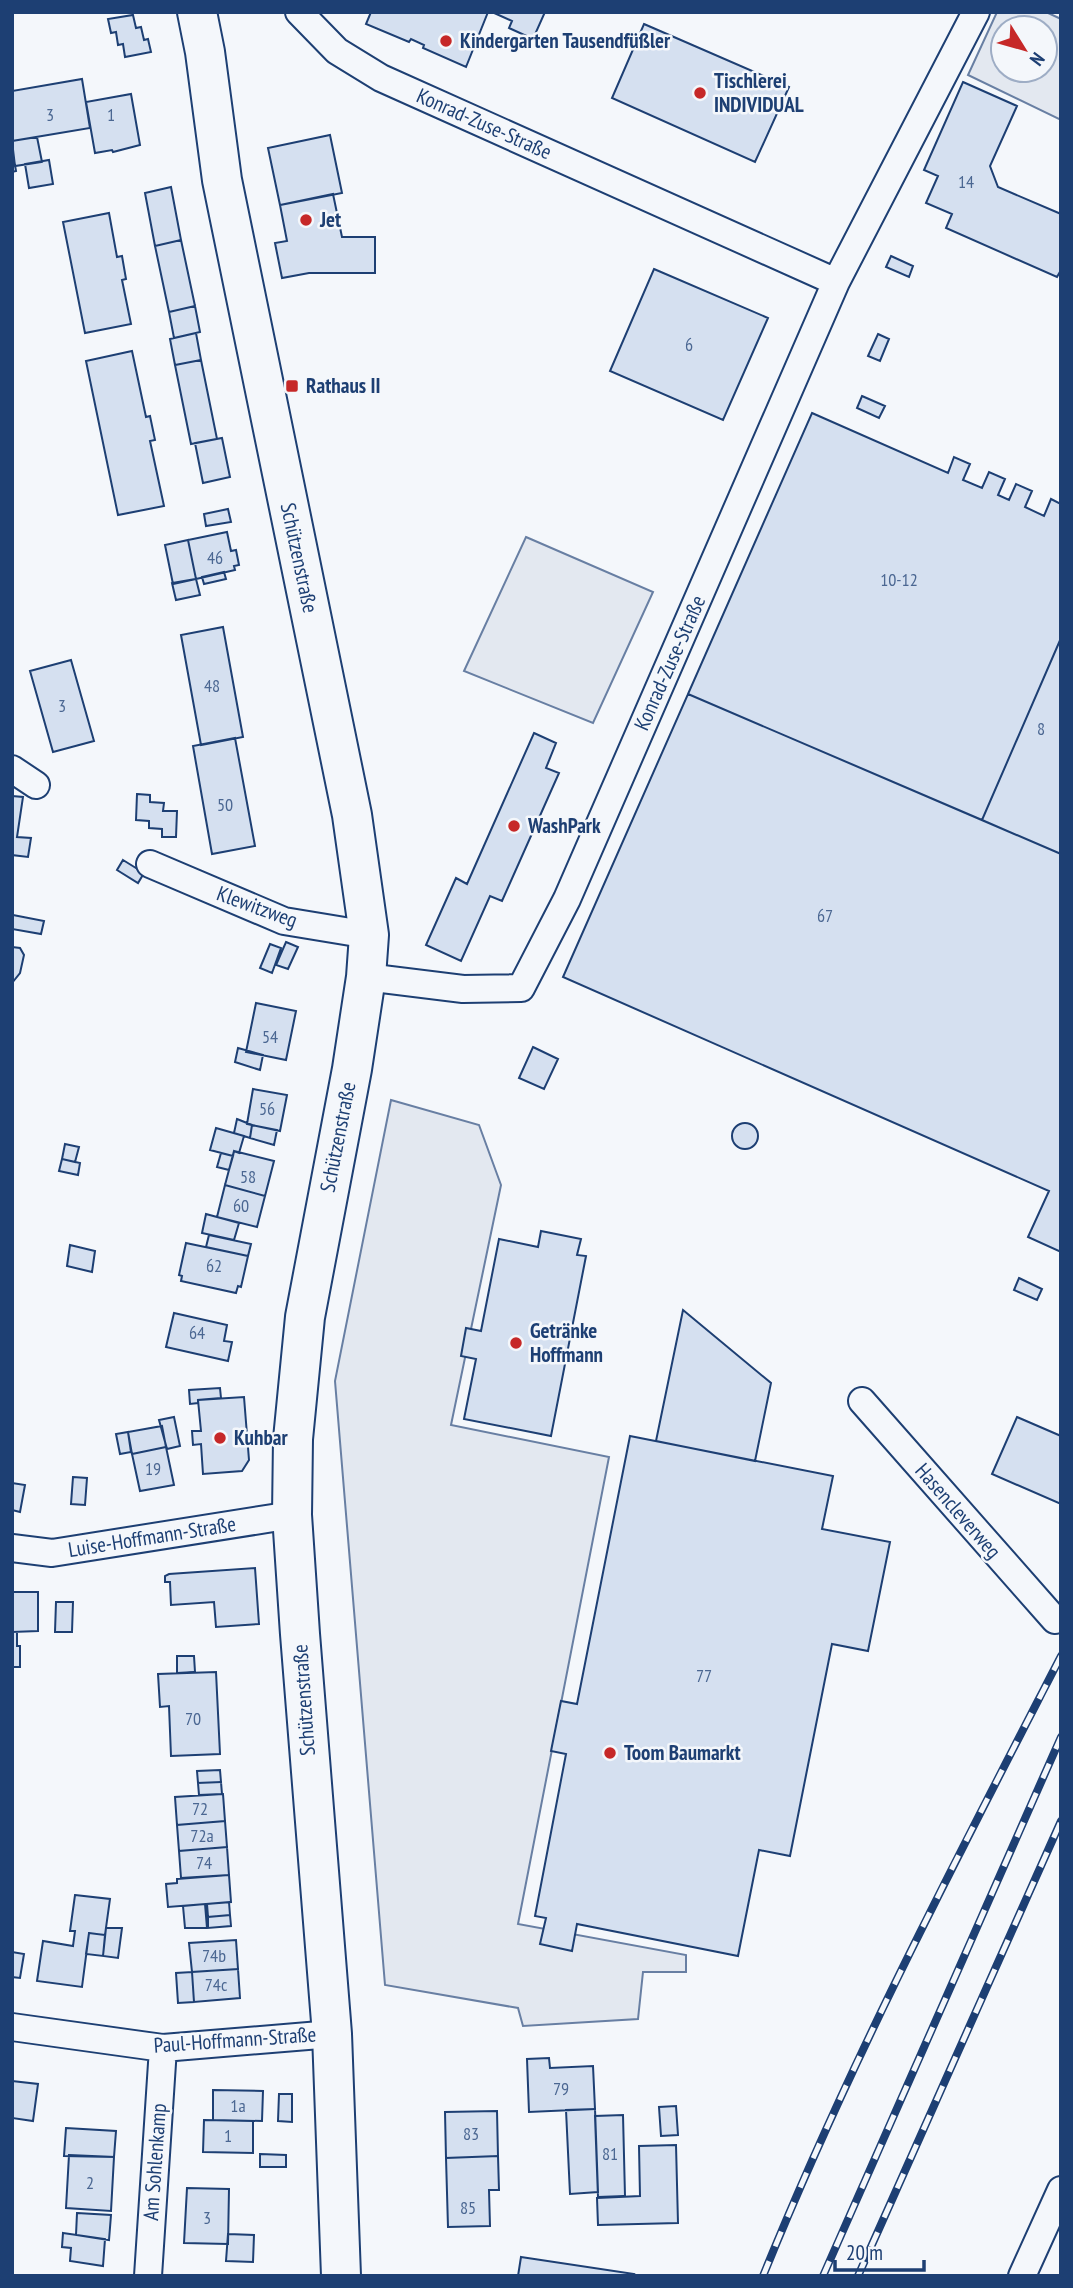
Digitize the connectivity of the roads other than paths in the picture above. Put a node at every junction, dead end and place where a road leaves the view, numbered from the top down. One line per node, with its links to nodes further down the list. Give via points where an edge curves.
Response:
1 (197, 12): 8 (main road, Schützenstraße, via 222,180 352,815)
2 (299, 12): 4 (street, Konrad-Zuse-Straße, via 337,51 381,78)
3 (976, 12): 4 (street, Konrad-Zuse-Straße)
4 (836, 282): 9 (street, Konrad-Zuse-Straße, via 567,899 521,988 463,989)
5 (12, 769): 6 (street)
6 (36, 785)
7 (150, 864): 8 (street, Klewitzweg, via 284,921)
8 (369, 935): 9 (main road, Schützenstraße)
9 (366, 977): 11 (main road, Schützenstraße, via 305,1317 293,1439)
10 (862, 1401): 13 (street, Hasencleverweg)
11 (292, 1515): 12 (street, Luise-Hoffmann-Straße, via 52,1553); 15 (main road, Schützenstraße)
12 (12, 1548)
13 (1055, 1620)
14 (12, 2027): 16 (street, Paul-Hoffmann-Straße)
15 (332, 2034): 16 (street, Paul-Hoffmann-Straße); 19 (main road, Schützenstraße)
16 (163, 2048): 18 (street, Am Sohlenkamp)
17 (1061, 2190): 20 (street)
18 (148, 2276)
19 (341, 2276)
20 (1022, 2276)

